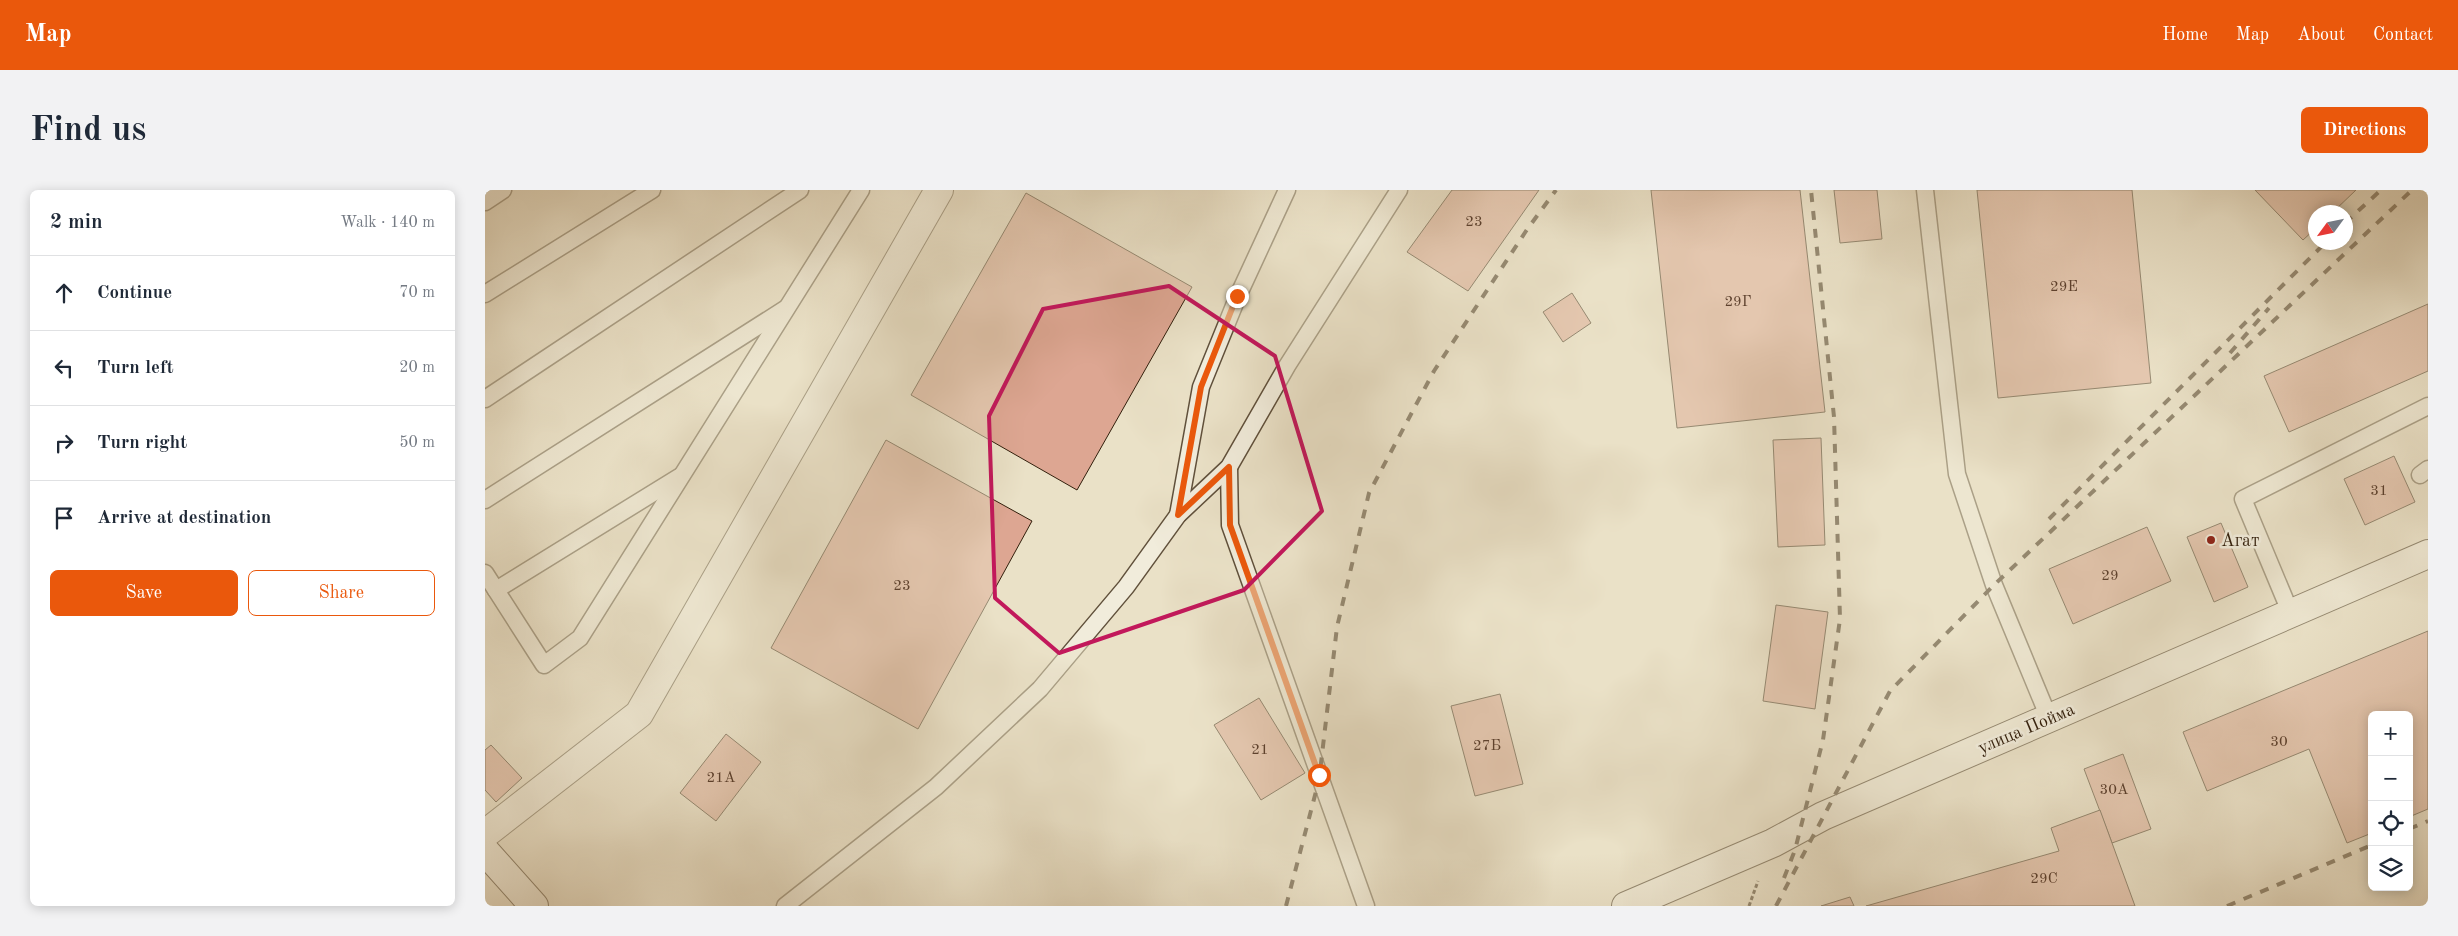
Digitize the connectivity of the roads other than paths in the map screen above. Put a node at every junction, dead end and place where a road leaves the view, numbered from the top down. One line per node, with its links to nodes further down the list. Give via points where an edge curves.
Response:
1 (503, 190): 9 (lane)
2 (652, 190): 10 (lane)
3 (800, 190): 12 (lane)
4 (861, 190): 11 (lane)
5 (939, 190): 23 (main road, via 639,714)
6 (1287, 190): 17 (lane, via 1237,296 1201,387)
7 (1399, 190): 14 (lane, via 1291,358)
8 (1925, 190): 22 (lane, via 1957,474 1995,585)
9 (485, 202)
10 (485, 294)
11 (788, 306): 15 (lane); 16 (lane)
12 (485, 399)
13 (2428, 406): 21 (lane, via 2243,499)
14 (1229, 467): 17 (lane); 28 (lane, via 1230,525)
15 (682, 475): 20 (lane); 20 (lane, via 580,638 544,665)
16 (485, 500)
17 (1178, 515): 27 (lane, via 1125,587 1040,689 936,787)
18 (2428, 554): 21 (main road, улица Пойма)
19 (485, 573): 20 (lane)
20 (496, 590)
21 (2291, 614): 22 (main road, улица Пойма)
22 (2049, 718): 25 (main road, улица Пойма, via 1823,816 1773,843)
23 (485, 834)
24 (485, 851): 26 (main road)
25 (1639, 903)
26 (534, 906)
27 (785, 906)
28 (1366, 906)

